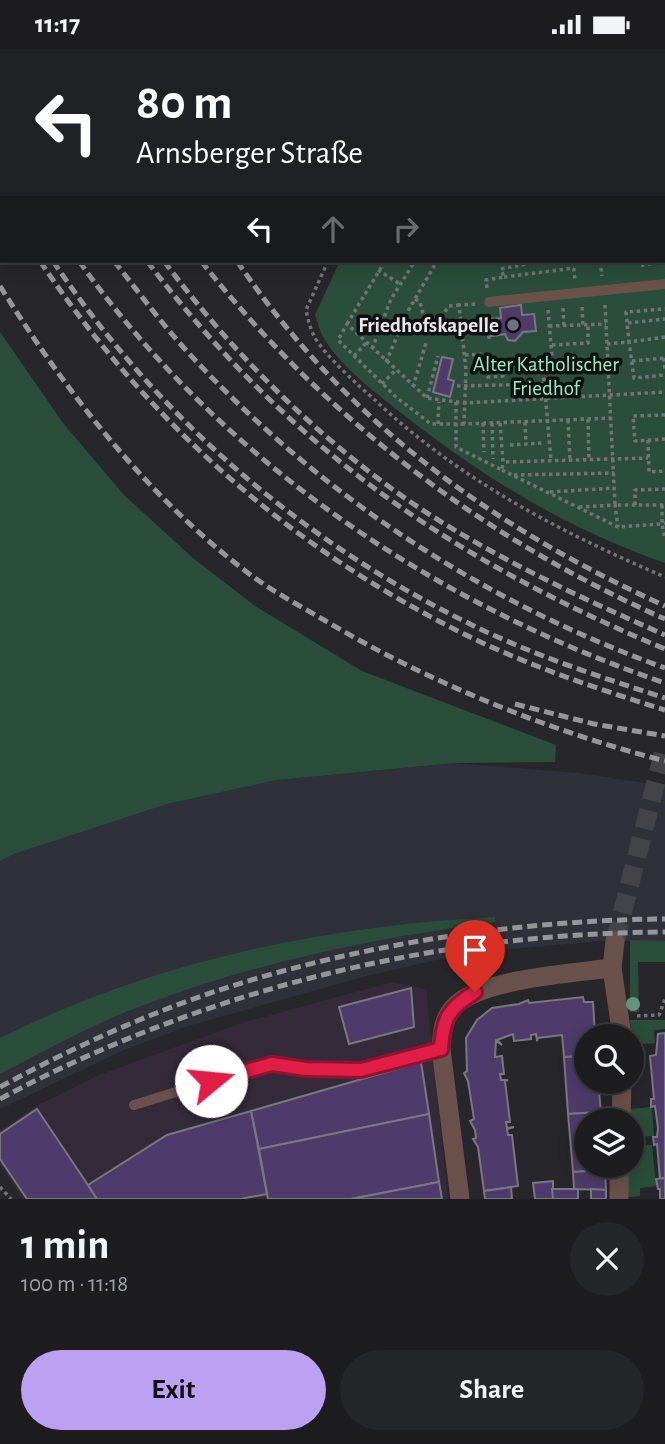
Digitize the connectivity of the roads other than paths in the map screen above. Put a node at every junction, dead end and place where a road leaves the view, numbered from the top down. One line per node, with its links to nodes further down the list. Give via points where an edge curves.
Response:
1 (665, 284): 2 (lane)
2 (486, 303)
3 (615, 941): 4 (street)
4 (612, 968): 5 (street); 6 (street, via 475,992 455,1005 442,1025)
5 (622, 1024)
6 (441, 1049): 7 (lane, via 361,1070 262,1065); 9 (street)
7 (134, 1105)
8 (619, 1178): 10 (street)
9 (460, 1199)
10 (619, 1199)

